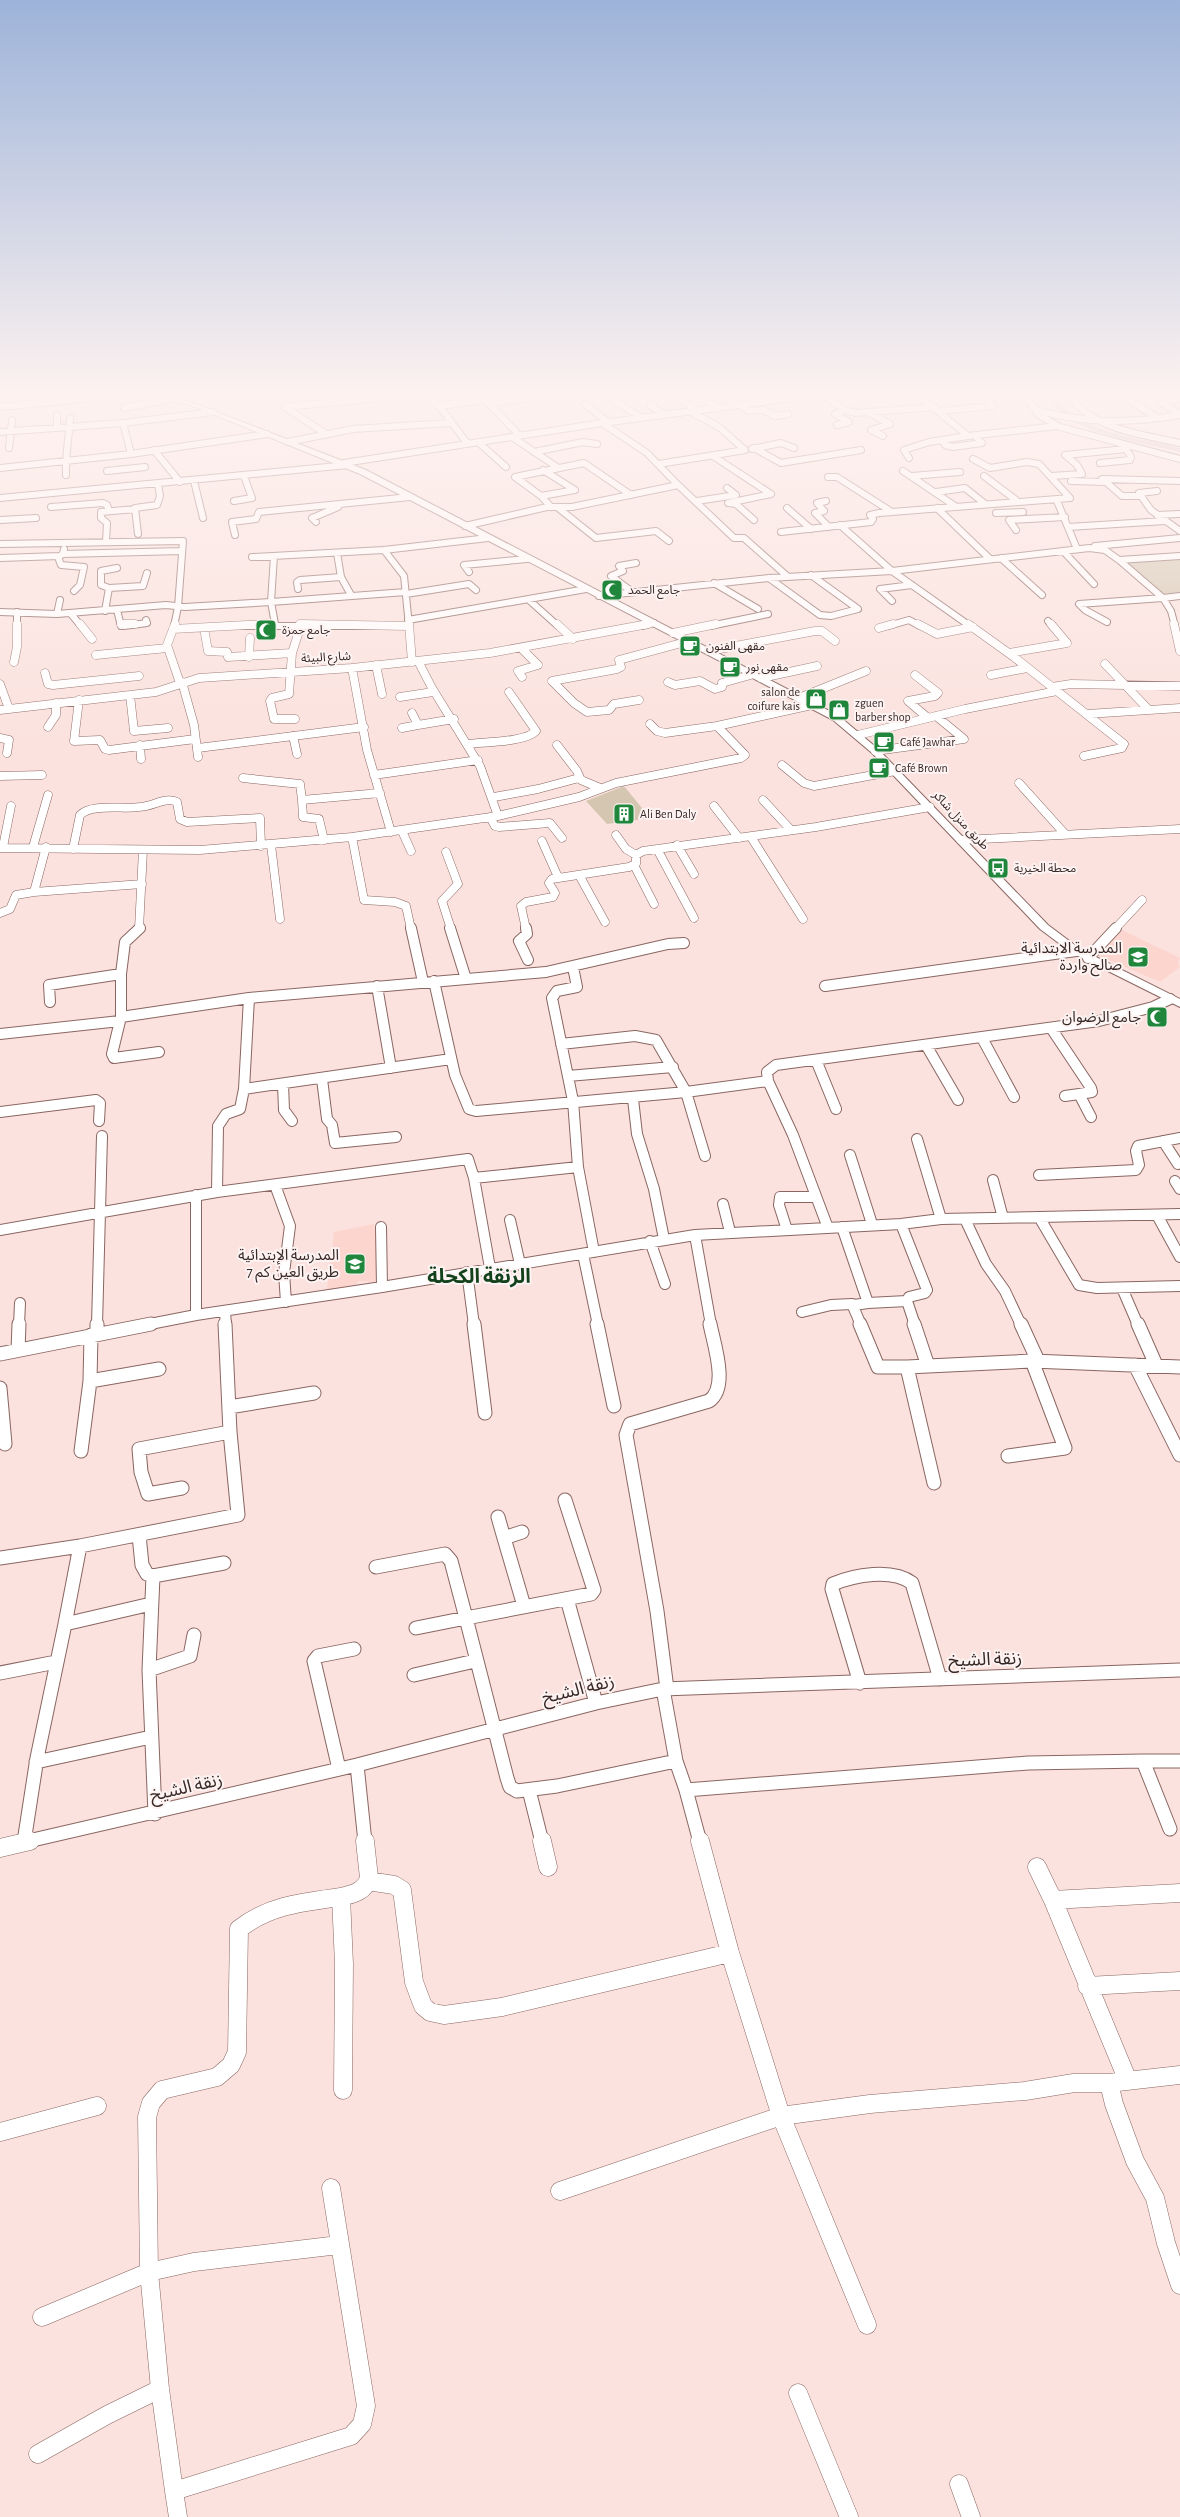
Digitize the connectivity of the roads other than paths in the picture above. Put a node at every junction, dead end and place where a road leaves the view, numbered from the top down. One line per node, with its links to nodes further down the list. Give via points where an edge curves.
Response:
1 (114, 510): 17 (street)
2 (137, 510): 38 (street)
3 (201, 510): 24 (street)
4 (271, 510): 39 (street, via 259,512 256,519 232,522)
5 (329, 510): 29 (street, via 312,518)
6 (436, 510): 31 (main road, طريق منزل شاكر)
7 (538, 510): 31 (street)
8 (559, 510): 42 (street, via 596,538 656,531)
9 (706, 510): 67 (street, via 734,538 744,538)
10 (743, 510): 27 (street)
11 (790, 510): 34 (street)
12 (822, 510): 32 (street, via 814,513)
13 (909, 510): 18 (street)
14 (940, 510): 59 (street)
15 (1061, 510): 22 (street)
16 (1153, 510): 21 (street)
17 (109, 511): 43 (street, via 102,512 100,516 107,523)
18 (892, 512): 30 (street, via 871,515 871,522)
19 (996, 513): 25 (street, via 1025,512)
20 (1180, 514): 21 (street)
21 (1157, 515): 28 (street)
22 (1065, 517): 25 (street); 33 (street)
23 (36, 518): 26 (street)
24 (203, 518)
25 (1032, 518): 35 (street, via 1009,520)
26 (0, 520)
27 (754, 520)
28 (1165, 521): 33 (street, via 1093,528); 36 (street)
29 (316, 522)
30 (840, 525): 32 (street); 63 (street)
31 (465, 526): 40 (main road, طريق منزل شاكر)
32 (829, 527): 34 (street)
33 (1068, 527): 47 (street)
34 (811, 529): 37 (street)
35 (1016, 530)
36 (1180, 531)
37 (781, 532)
38 (138, 534)
39 (235, 535)
40 (488, 538): 48 (street); 58 (main road, طريق منزل شاكر)
41 (1180, 538): 46 (street, via 1107,543)
42 (669, 540)
43 (106, 542): 44 (street); 49 (street, via 180,541)
44 (65, 543): 45 (street); 52 (street)
45 (0, 544)
46 (1089, 548): 47 (street); 60 (street, via 1105,550)
47 (1077, 549): 50 (street)
48 (384, 550): 51 (street); 79 (street, via 404,576)
49 (182, 551): 52 (street); 91 (street)
50 (1063, 551): 57 (street); 71 (street)
51 (337, 553): 53 (street); 68 (street)
52 (62, 555): 56 (street); 77 (street, via 58,560 61,565 84,566 81,584)
53 (274, 556): 55 (street); 89 (street)
54 (1180, 556): 60 (street)
55 (252, 557)
56 (0, 558)
57 (1001, 558): 59 (street); 81 (street)
58 (527, 559): 64 (street, via 464,565); 75 (main road, طريق منزل شاكر)
59 (990, 560): 63 (street)
60 (1119, 560): 85 (street, via 1153,586)
61 (636, 563): 78 (street, via 619,566 623,571 611,576)
62 (116, 568): 73 (street, via 101,570 101,585)
63 (892, 571): 66 (street); 72 (street)
64 (469, 572)
65 (147, 573): 73 (street, via 143,586)
66 (811, 574): 67 (street); 69 (street, via 858,609 831,616 820,615)
67 (787, 576): 69 (street)
68 (341, 577): 74 (street, via 300,580); 80 (street)
69 (769, 578): 70 (street)
70 (714, 583): 78 (street); 92 (street)
71 (1094, 584)
72 (912, 585): 88 (street, via 880,589); 107 (street)
73 (109, 588): 94 (street)
74 (298, 589)
75 (586, 589): 82 (main road, طريق منزل شاكر); 87 (street)
76 (476, 590): 79 (street, via 469,584)
77 (74, 591)
78 (631, 591): 82 (street)
79 (406, 593): 80 (street); 103 (street)
80 (351, 595): 89 (street)
81 (1042, 595)
82 (599, 596): 104 (main road, طريق منزل شاكر)
83 (1180, 596): 85 (street)
84 (148, 597): 90 (street)
85 (1163, 598): 102 (street, via 1078,604); 120 (street, via 1176,626 1176,643)
86 (60, 600): 97 (street)
87 (529, 600): 103 (street); 114 (street)
88 (892, 600)
89 (271, 602): 91 (street); 105 (street)
90 (146, 606): 91 (street); 93 (street)
91 (178, 606): 110 (street)
92 (758, 609)
93 (117, 610): 94 (street); 100 (street, via 121,626 143,624)
94 (105, 611): 98 (street)
95 (0, 612): 96 (street)
96 (17, 612): 97 (street); 126 (street)
97 (57, 614): 98 (street)
98 (71, 614): 113 (street)
99 (768, 614): 111 (street)
100 (146, 620)
101 (1048, 621): 122 (street, via 1066,643)
102 (1106, 622)
103 (408, 623): 106 (street); 125 (street)
104 (654, 623): 111 (main road, طريق منزل شاكر); 114 (street, شارع البيئة)
105 (275, 624): 106 (street); 108 (street)
106 (301, 625): 121 (street)
107 (973, 627): 109 (street, via 937,634 907,620); 122 (street)
108 (204, 628): 110 (street); 124 (street, via 209,652 227,652 232,658)
109 (879, 628)
110 (173, 629): 117 (street)
111 (672, 633): 115 (main road, طريق منزل شاكر)
112 (250, 638): 124 (street)
113 (92, 639)
114 (573, 639): 118 (street, شارع البيئة)
115 (689, 641): 119 (main road, طريق منزل شاكر); 155 (street, via 618,660 621,667 617,669 552,682 588,712 609,710 614,704)
116 (834, 641): 119 (street, via 822,631 815,631)
117 (167, 648): 123 (street); 141 (street)
118 (521, 648): 125 (street, شارع البيئة); 139 (street, via 538,665 518,671)
119 (709, 651): 138 (main road, طريق منزل شاكر)
120 (1180, 651)
121 (292, 653): 124 (street); 132 (street)
122 (1009, 653): 131 (street)
123 (96, 655)
124 (249, 657)
125 (415, 661): 128 (street, شارع البيئة); 147 (street)
126 (14, 662)
127 (1105, 664): 144 (street)
128 (376, 665): 130 (street, شارع البيئة); 149 (street)
129 (817, 666): 138 (street)
130 (352, 668): 132 (street, شارع البيئة); 171 (street)
131 (1027, 668): 136 (street); 146 (street)
132 (290, 670): 141 (street, شارع البيئة); 165 (street, via 289,694 270,701 274,719)
133 (866, 671): 153 (street)
134 (45, 673): 140 (street, via 51,685)
135 (915, 675): 164 (street, via 938,693 908,701)
136 (991, 675)
137 (139, 676): 140 (street)
138 (758, 676): 142 (street, via 722,683 722,687 715,689 700,681 675,685); 153 (main road, طريق منزل شاكر)
139 (522, 677)
140 (106, 680): 151 (street)
141 (181, 682): 150 (street, شارع البيئة, via 162,690); 177 (street)
142 (668, 682)
143 (0, 684): 159 (street)
144 (1128, 686): 145 (street); 146 (street, via 1071,684); 160 (street)
145 (1180, 686)
146 (1054, 689): 163 (street); 164 (street)
147 (434, 692): 152 (street); 166 (street)
148 (509, 692): 178 (street, via 535,733)
149 (382, 694)
150 (130, 695): 151 (street, شارع البيئة); 172 (street, via 134,731)
151 (113, 696): 154 (street, شارع البيئة)
152 (400, 697)
153 (799, 698): 157 (main road, طريق منزل شاكر)
154 (79, 700): 156 (street, شارع البيئة); 179 (street, via 74,741 100,740 106,750)
155 (639, 700)
156 (56, 702): 159 (street, شارع البيئة); 170 (street, via 56,715)
157 (812, 705): 169 (street); 174 (main road, طريق منزل شاكر)
158 (1180, 708): 160 (street)
159 (9, 709): 161 (street, شارع البيئة)
160 (1148, 709): 163 (street)
161 (0, 710)
162 (412, 713): 168 (street)
163 (1086, 714): 185 (street, via 1124,746)
164 (932, 717): 174 (street); 182 (street, via 964,738)
165 (295, 719)
166 (454, 719): 168 (street); 178 (street)
167 (650, 724): 169 (street, via 664,733)
168 (418, 725): 173 (street)
169 (717, 726): 197 (street, via 744,752 744,757)
170 (48, 727)
171 (364, 727): 175 (street); 192 (street)
172 (168, 728)
173 (402, 728)
174 (858, 735): 182 (main road, طريق منزل شاكر)
175 (293, 736): 181 (street); 184 (street)
176 (0, 738): 183 (street, via 9,740)
177 (195, 738): 179 (street); 181 (street)
178 (469, 744): 188 (street)
179 (140, 745): 187 (street)
180 (557, 746): 195 (street, via 577,770)
181 (198, 748): 186 (street)
182 (875, 751): 190 (main road, طريق منزل شاكر)
183 (8, 753)
184 (297, 754)
185 (1084, 756)
186 (198, 757)
187 (141, 758)
188 (478, 760): 192 (street); 200 (street)
189 (782, 765): 190 (street, via 811,786)
190 (895, 771): 205 (main road, طريق منزل شاكر)
191 (42, 775): 193 (street)
192 (374, 775): 198 (street)
193 (0, 776)
194 (243, 778): 201 (street, via 300,784)
195 (579, 778): 197 (street); 200 (street)
196 (1018, 783): 211 (street)
197 (600, 788): 206 (street, via 579,797)
198 (380, 793): 201 (street); 210 (street)
199 (48, 795): 223 (street)
200 (494, 797): 206 (street)
201 (302, 800): 217 (street, via 303,817 318,819)
202 (763, 800): 209 (street)
203 (11, 806): 224 (street)
204 (714, 806): 216 (street)
205 (930, 807): 209 (street); 218 (main road, طريق منزل شاكر)
206 (494, 817): 208 (street); 215 (street, via 495,826 499,827 550,823)
207 (1180, 829): 211 (street)
208 (402, 830): 210 (street); 229 (street)
209 (791, 830): 213 (street)
210 (391, 832): 214 (street)
211 (1064, 834): 218 (street)
212 (616, 835): 231 (street)
213 (751, 836): 216 (street); 243 (street)
214 (352, 837): 217 (street); 253 (street, via 364,900 406,906)
215 (562, 838)
216 (739, 838): 221 (street)
217 (324, 840): 220 (street)
218 (961, 840): 246 (main road, طريق منزل شاكر, via 1032,915)
219 (542, 841): 235 (street)
220 (271, 845): 222 (street); 242 (street)
221 (677, 845): 227 (street); 234 (street)
222 (260, 846): 226 (street, via 260,818 183,822 179,817 178,802 158,800 150,805 83,812); 228 (street)
223 (33, 847): 224 (street); 225 (street)
224 (2, 848)
225 (46, 848): 226 (street); 237 (street)
226 (73, 849): 228 (street)
227 (657, 849): 231 (street); 241 (street)
228 (143, 850): 236 (street)
229 (411, 851)
230 (446, 852): 251 (street, via 458,884 442,901)
231 (636, 855): 232 (street)
232 (634, 865): 233 (street); 239 (street)
233 (579, 874): 235 (street); 244 (street)
234 (694, 874)
235 (558, 877): 248 (street, via 550,881 555,893 553,897 521,906 527,934 519,941)
236 (142, 884): 237 (street); 250 (street, via 140,926 126,940)
237 (34, 892): 240 (street, via 16,895 10,909)
238 (1142, 900): 247 (street)
239 (654, 904)
240 (0, 912)
241 (694, 918)
242 (280, 919)
243 (803, 919)
244 (605, 922)
245 (684, 943): 249 (street)
246 (1076, 951): 247 (main road, طريق منزل شاكر); 255 (street)
247 (1088, 958): 258 (main road, طريق منزل شاكر)
248 (528, 960)
249 (573, 967): 251 (street); 263 (street, via 578,986 557,991 552,998)
250 (120, 974): 257 (street, via 49,985); 259 (street)
251 (466, 979): 252 (street)
252 (434, 981): 253 (street); 266 (street)
253 (423, 982): 254 (street)
254 (377, 986): 256 (street); 269 (street)
255 (825, 986)
256 (249, 998): 259 (street); 274 (street)
257 (50, 1002)
258 (1175, 1002): 260 (street)
259 (120, 1019): 261 (street); 265 (street, via 112,1054 114,1058)
260 (1051, 1028): 262 (street); 276 (street, via 1091,1088 1092,1092)
261 (0, 1034)
262 (982, 1038): 264 (street); 278 (street)
263 (561, 1044): 268 (street, via 621,1037 649,1038 658,1042); 270 (street)
264 (926, 1045): 267 (street); 280 (street)
265 (159, 1052)
266 (451, 1059): 269 (street); 281 (street, via 466,1106 472,1110)
267 (816, 1060): 272 (street, via 776,1065 767,1072); 282 (street)
268 (673, 1067): 270 (street); 275 (street)
269 (391, 1068): 271 (street)
270 (568, 1076): 281 (street)
271 (322, 1078): 273 (street); 288 (street, via 327,1120 332,1125 335,1142)
272 (768, 1082): 275 (street); 302 (street, via 793,1135)
273 (283, 1084): 274 (street); 286 (street, via 284,1110)
274 (244, 1089): 300 (street, via 240,1109 226,1114 218,1126)
275 (686, 1092): 279 (street); 293 (street)
276 (1079, 1094): 277 (street); 284 (street)
277 (1065, 1096)
278 (1014, 1097)
279 (633, 1099): 281 (street); 321 (street, via 639,1144 654,1190)
280 (958, 1100)
281 (573, 1101): 295 (street)
282 (836, 1109)
283 (0, 1112): 285 (street, via 96,1100 100,1103)
284 (1091, 1117)
285 (99, 1121)
286 (292, 1121)
287 (102, 1136): 304 (street)
288 (396, 1137)
289 (1180, 1138): 291 (street)
290 (917, 1139): 309 (street)
291 (1162, 1141): 294 (street); 296 (street, via 1138,1146 1139,1165 1136,1170)
292 (850, 1155): 312 (street)
293 (705, 1156)
294 (1178, 1164)
295 (578, 1167): 297 (street); 323 (street)
296 (1039, 1176)
297 (474, 1178): 299 (street, via 468,1159 462,1158); 326 (street)
298 (992, 1180): 308 (street)
299 (274, 1185): 300 (street); 333 (street, via 290,1226 284,1273)
300 (217, 1192): 301 (street)
301 (196, 1195): 304 (street); 339 (street)
302 (815, 1196): 316 (street); 318 (street, via 780,1197 779,1205)
303 (723, 1204): 319 (street)
304 (98, 1212): 317 (street); 340 (street)
305 (1180, 1214): 306 (street)
306 (1157, 1215): 307 (street); 324 (street)
307 (1039, 1217): 308 (street); 331 (street, via 1079,1285)
308 (1004, 1218): 310 (street)
309 (941, 1219): 310 (street); 313 (street)
310 (966, 1219): 343 (street, via 986,1264 1005,1291)
311 (510, 1220): 325 (street)
312 (872, 1224): 313 (street); 315 (street)
313 (901, 1224): 332 (street, via 927,1290 907,1298)
314 (381, 1227): 330 (street)
315 (842, 1227): 316 (street); 335 (street)
316 (828, 1228): 318 (street)
317 (0, 1230)
318 (787, 1230): 319 (street)
319 (730, 1232): 320 (street)
320 (695, 1235): 321 (street); 389 (street, via 720,1379 719,1390 709,1401 630,1424 626,1435 657,1611)
321 (664, 1239): 322 (street)
322 (650, 1241): 323 (street); 328 (street)
323 (589, 1253): 325 (street); 353 (street)
324 (1180, 1257)
325 (520, 1264): 326 (street)
326 (490, 1268): 327 (street)
327 (467, 1272): 330 (street); 355 (street)
328 (665, 1284)
329 (1180, 1286): 331 (street)
330 (382, 1287): 333 (street)
331 (1122, 1288): 345 (street)
332 (907, 1301): 335 (street); 346 (street)
333 (286, 1302): 337 (street)
334 (20, 1303): 341 (street)
335 (868, 1303): 336 (street)
336 (854, 1305): 338 (street); 347 (street, via 878,1367)
337 (225, 1312): 339 (street); 354 (street)
338 (802, 1312)
339 (196, 1314): 340 (street)
340 (94, 1334): 341 (street); 350 (street)
341 (18, 1350): 342 (street)
342 (0, 1354)
343 (1035, 1361): 344 (street); 346 (street); 360 (street, via 1065,1448)
344 (1135, 1365): 345 (street); 359 (street)
345 (1156, 1365): 348 (street)
346 (928, 1366): 347 (street)
347 (907, 1367): 361 (street)
348 (1180, 1367)
349 (159, 1369): 350 (street)
350 (90, 1381): 358 (street)
351 (0, 1388): 357 (street)
352 (314, 1393): 354 (street)
353 (614, 1406)
354 (229, 1407): 356 (street)
355 (485, 1413)
356 (230, 1432): 362 (street, via 139,1449 139,1466 143,1470 148,1494); 366 (street, via 238,1515)
357 (5, 1444)
358 (82, 1451)
359 (1180, 1455)
360 (1008, 1456)
361 (934, 1483)
362 (182, 1488)
363 (565, 1500): 373 (street, via 594,1590 591,1594)
364 (498, 1517): 367 (street)
365 (522, 1532): 367 (street)
366 (139, 1535): 368 (street); 372 (street, via 142,1565 147,1574)
367 (504, 1538): 375 (street)
368 (80, 1546): 369 (street); 377 (street)
369 (0, 1558)
370 (224, 1563): 372 (street)
371 (376, 1567): 376 (street, via 445,1554 451,1561)
372 (154, 1576): 374 (street)
373 (567, 1599): 375 (street); 390 (street)
374 (151, 1604): 377 (street); 383 (street)
375 (524, 1606): 376 (street)
376 (466, 1618): 378 (street); 381 (street)
377 (65, 1624): 382 (street)
378 (416, 1628)
379 (194, 1635): 383 (street, via 190,1656)
380 (354, 1649): 398 (street, via 318,1656 314,1661)
381 (476, 1661): 386 (street); 391 (street)
382 (56, 1662): 385 (street); 395 (street)
383 (149, 1670): 392 (street)
384 (1180, 1670): 387 (street, زنقة الشيخ)
385 (0, 1674)
386 (414, 1676)
387 (940, 1679): 388 (street, زنقة الشيخ); 388 (street, via 916,1589 904,1577 884,1575 847,1578 833,1584)
388 (860, 1683): 389 (street, زنقة الشيخ)
389 (665, 1689): 390 (street, زنقة الشيخ); 396 (street)
390 (596, 1703): 391 (street, زنقة الشيخ)
391 (494, 1729): 397 (street, زنقة الشيخ); 399 (street, via 510,1787 517,1791)
392 (151, 1737): 395 (street); 401 (street)
393 (1143, 1761): 394 (street); 400 (street, via 1028,1763); 402 (street)
394 (1180, 1761)
395 (36, 1762): 403 (street)
396 (676, 1762): 399 (street); 400 (street)
397 (357, 1765): 398 (street, زنقة الشيخ); 407 (street)
398 (339, 1769): 401 (street, زنقة الشيخ)
399 (530, 1790): 405 (street)
400 (686, 1790): 411 (street)
401 (155, 1814): 403 (street, زنقة الشيخ)
402 (1170, 1828)
403 (24, 1842): 404 (street, زنقة الشيخ)
404 (0, 1848)
405 (548, 1867)
406 (1037, 1867): 410 (street)
407 (368, 1881): 409 (street, via 363,1890); 411 (street, via 394,1885 402,1890 414,1982 423,2006 437,2014 502,2007)
408 (1180, 1893): 410 (street)
409 (341, 1897): 417 (street); 424 (street, via 273,1909 248,1920 239,1929 237,2052 232,2065 217,2077 162,2090 151,2103 147,2117)
410 (1053, 1900): 413 (street)
411 (730, 1953): 419 (street)
412 (1180, 1981): 413 (street)
413 (1087, 1986): 415 (street)
414 (1180, 2076): 415 (street)
415 (1128, 2081): 416 (street)
416 (1110, 2083): 419 (street, via 1074,2083); 425 (street, via 1114,2104 1135,2161 1155,2198)
417 (343, 2090)
418 (97, 2106): 420 (street)
419 (781, 2116): 422 (street); 427 (street)
420 (0, 2132)
421 (331, 2188): 423 (street)
422 (560, 2191)
423 (340, 2245): 424 (street, via 194,2262); 432 (street, via 366,2406 359,2431)
424 (149, 2272): 426 (street); 428 (street)
425 (1180, 2285)
426 (42, 2316)
427 (867, 2325)
428 (160, 2389): 430 (street, via 107,2414); 432 (street)
429 (798, 2393): 434 (street)
430 (38, 2454)
431 (959, 2484): 435 (street)
432 (174, 2492): 433 (street)
433 (178, 2517)
434 (849, 2517)
435 (972, 2517)

